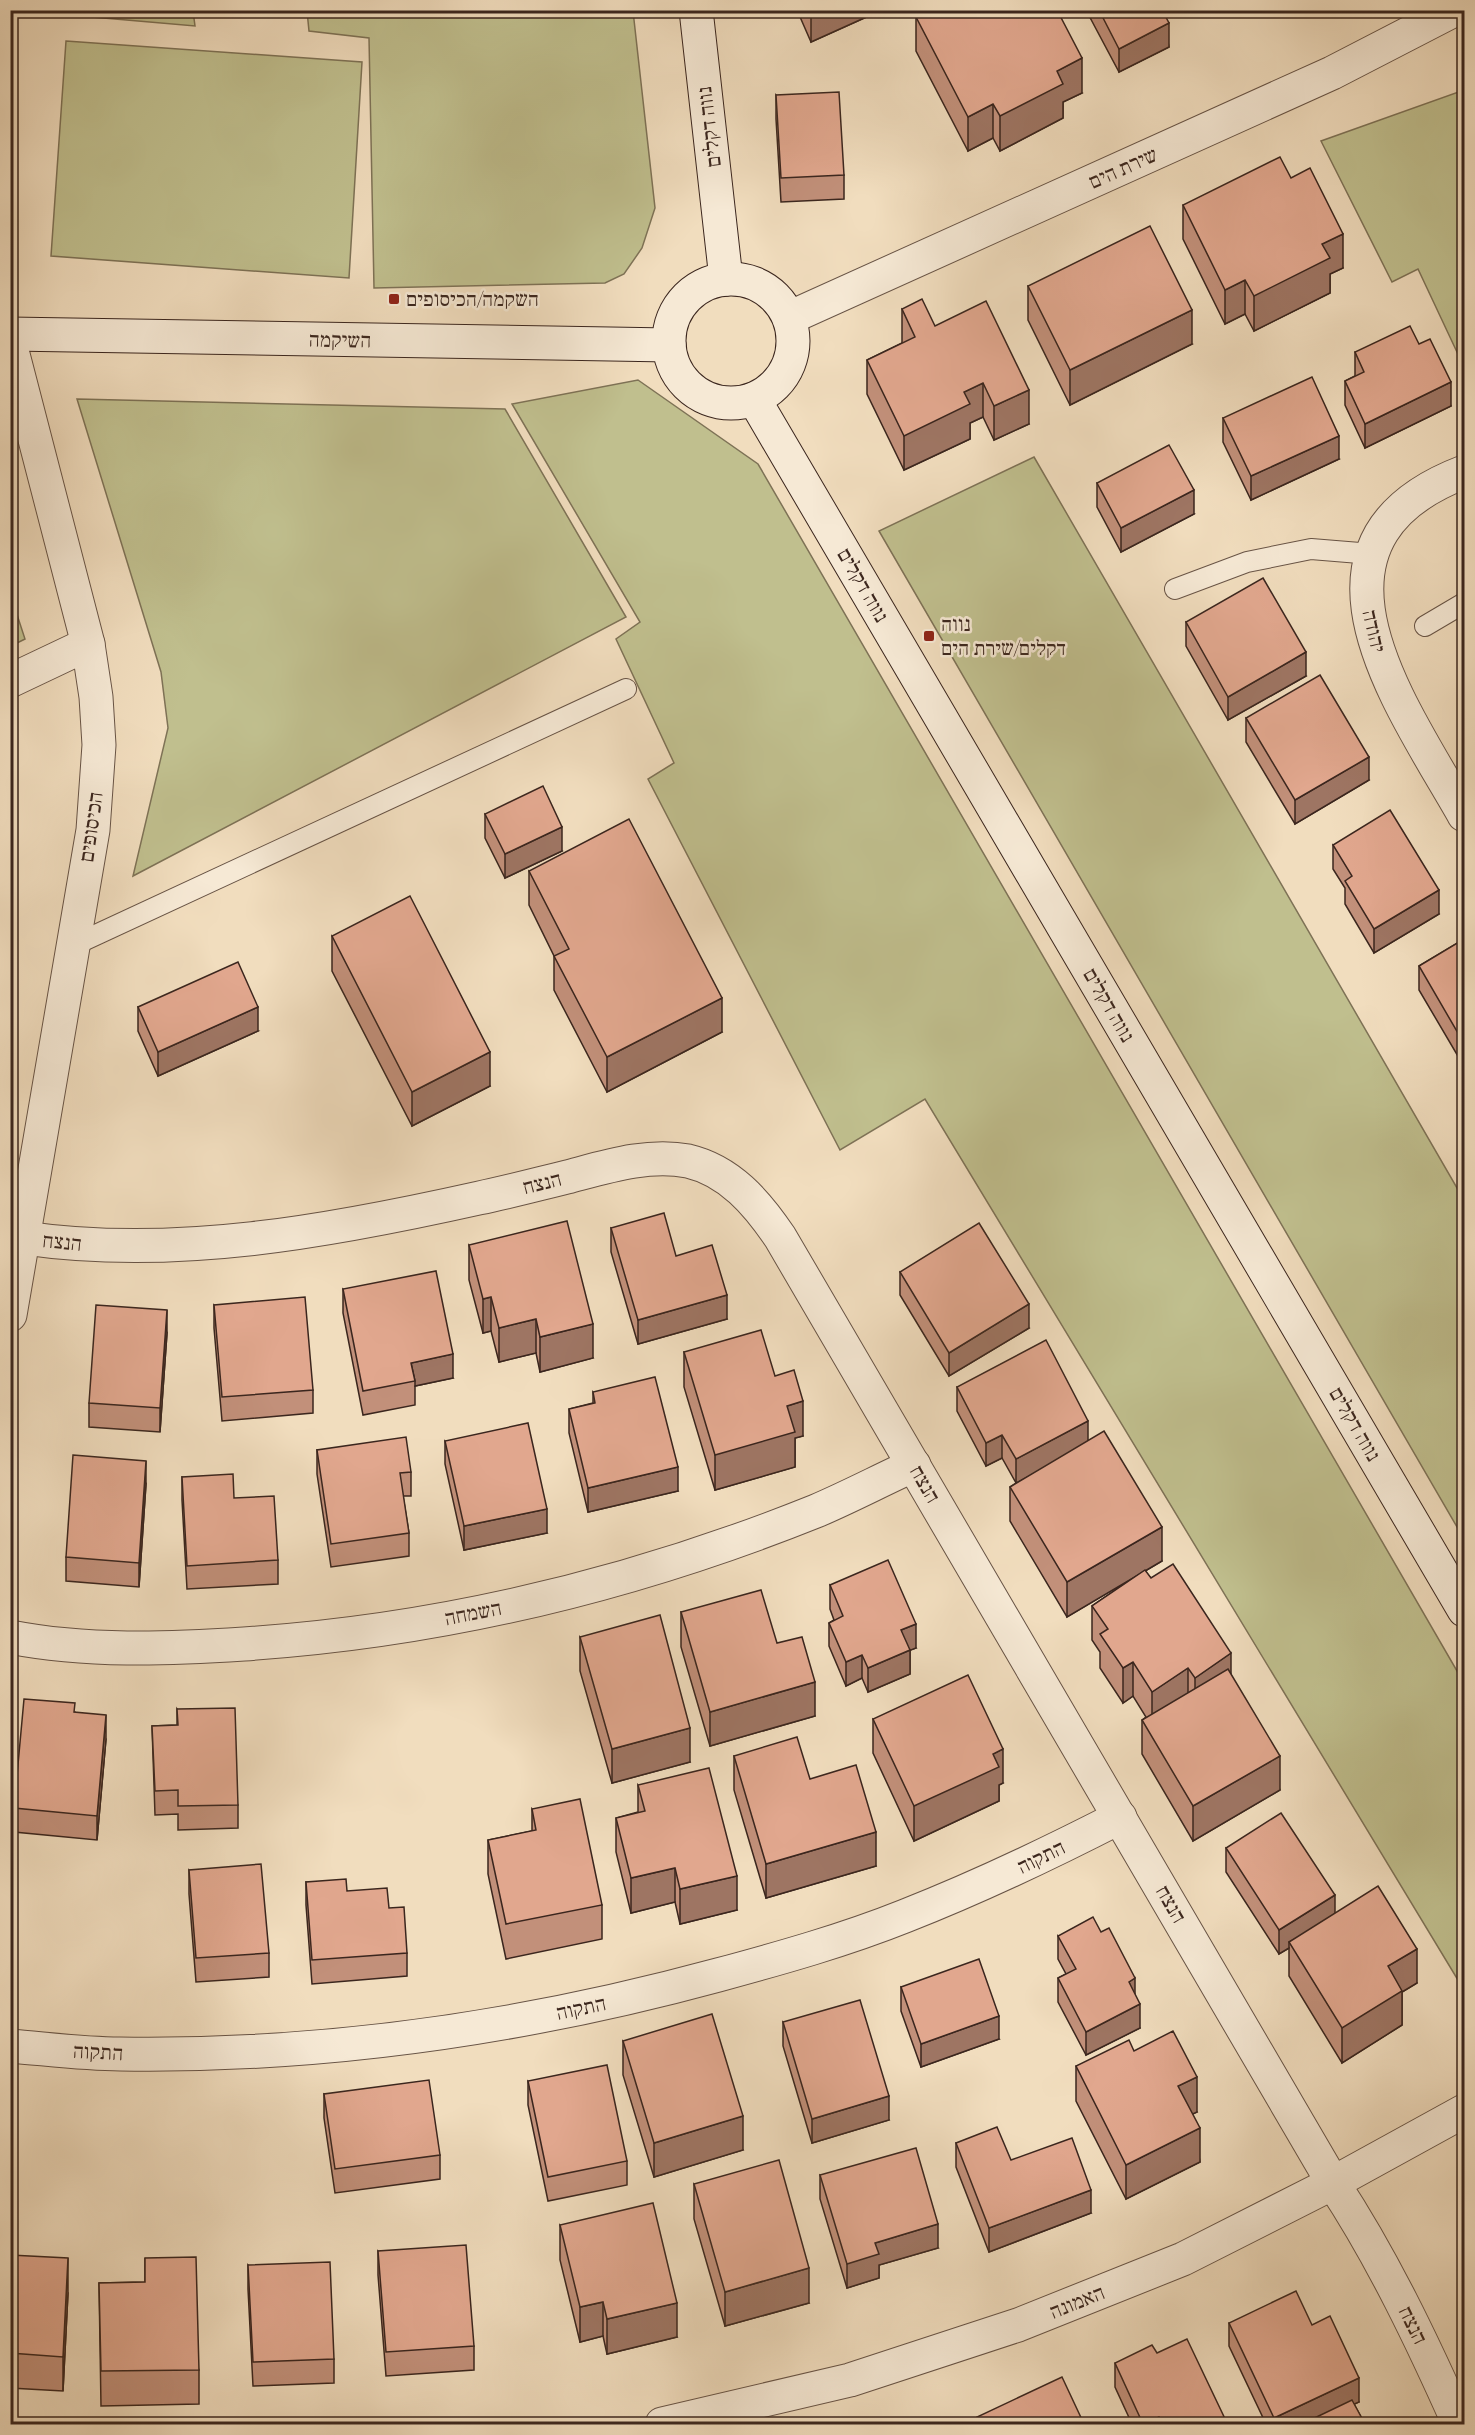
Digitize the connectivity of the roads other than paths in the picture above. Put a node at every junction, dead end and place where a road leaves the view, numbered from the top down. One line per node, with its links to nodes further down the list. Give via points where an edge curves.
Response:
1 (696, 10): 3 (street, נווה דקלים)
2 (1454, 10): 4 (street, שירת הים, via 1332,73)
3 (726, 279): 4 (street, via 764,288); 7 (street, via 699,288 683,300 670,326)
4 (789, 318): 8 (street, via 793,337 788,366 771,389)
5 (10, 334): 7 (street, השיקמה)
6 (10, 343): 14 (street, הכיסופים)
7 (669, 345): 8 (street, via 677,373 698,394 725,404)
8 (754, 399): 22 (street, נווה דקלים)
9 (1464, 472): 10 (street, יהודה, via 1423,492 1400,510)
10 (1372, 554): 11 (lane, via 1311,549 1247,562); 17 (street, יהודה, via 1367,604 1380,659)
11 (1175, 590)
12 (1464, 603): 13 (lane)
13 (1425, 626)
14 (88, 644): 15 (street); 18 (street, הכיסופים, via 98,721 96,810)
15 (10, 681)
16 (626, 689): 18 (lane)
17 (1464, 815)
18 (72, 946): 19 (street, הכיסופים)
19 (24, 1238): 20 (street, הכיסופים); 21 (street, הנצח, via 114,1246 222,1241 344,1225 621,1164 687,1161 734,1184 765,1215)
20 (10, 1315)
21 (914, 1465): 23 (street, השמחה, via 818,1510 716,1548 610,1581 422,1623 297,1641 200,1647 109,1647); 24 (street, הנצח)
22 (1464, 1610)
23 (10, 1637)
24 (1120, 1817): 25 (street, התקוה, via 1020,1868 904,1917 702,1980 523,2020 377,2043 244,2054 116,2054); 27 (street, הנצח)
25 (10, 2046)
26 (1464, 2111): 27 (street, האמונה)
27 (1333, 2182): 28 (street, האמונה, via 1183,2259 1018,2325 850,2379); 29 (street, הנצח, via 1360,2223 1395,2290)
28 (662, 2424)
29 (1459, 2424)

